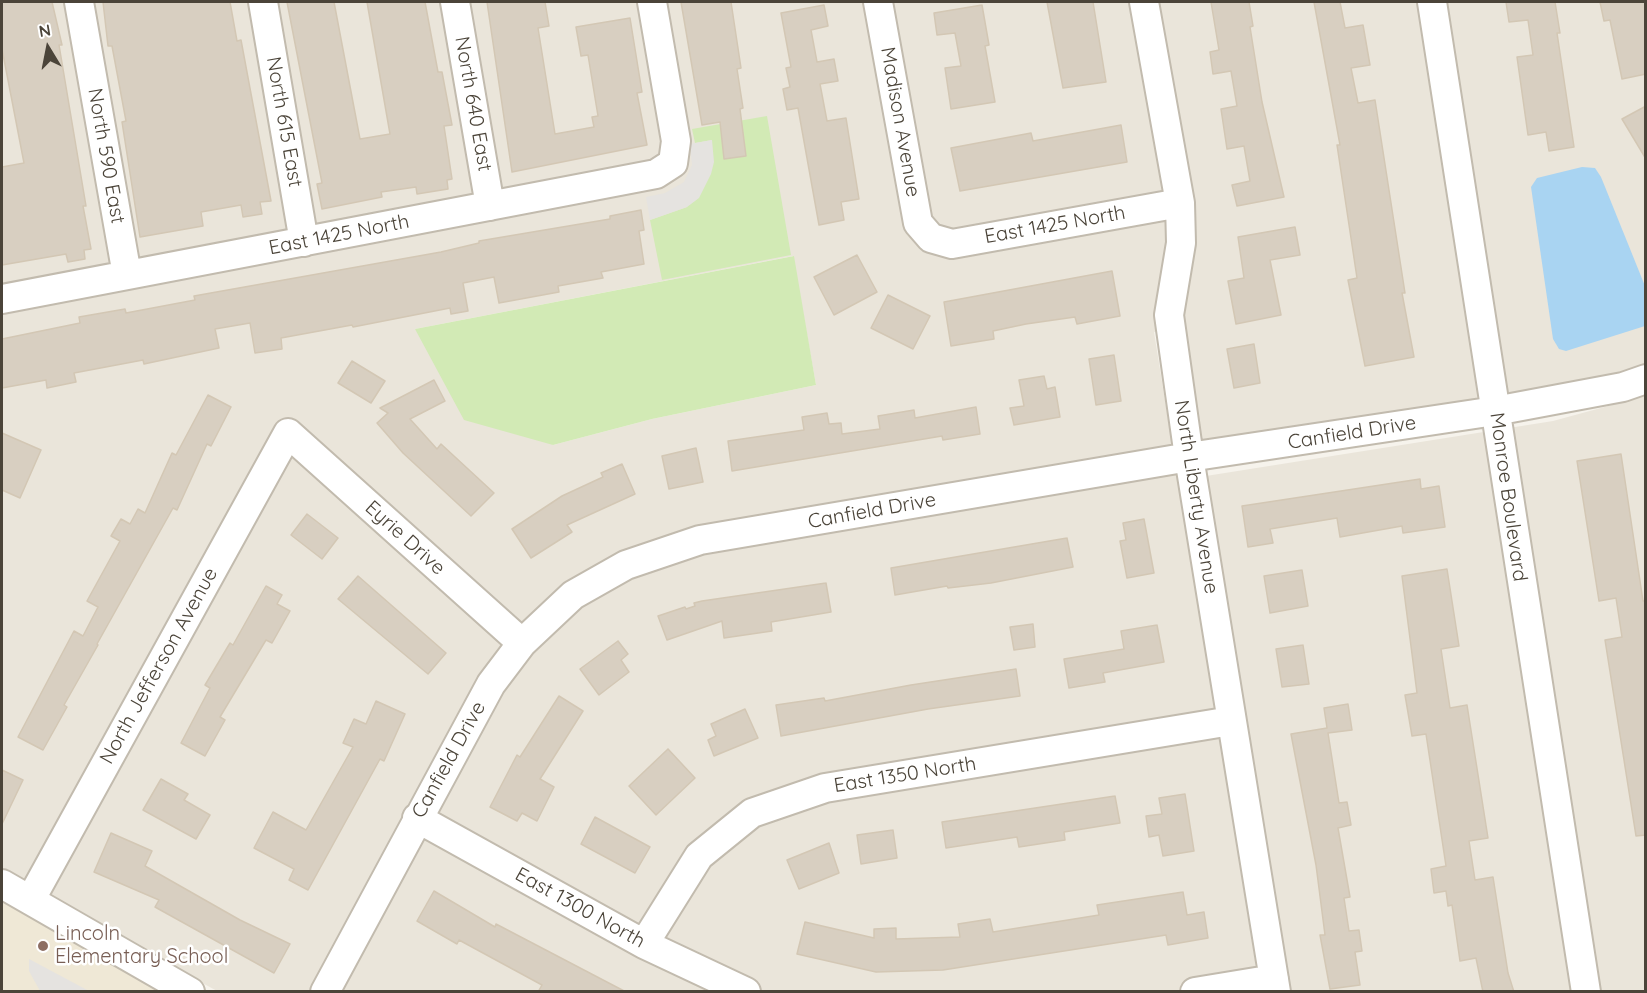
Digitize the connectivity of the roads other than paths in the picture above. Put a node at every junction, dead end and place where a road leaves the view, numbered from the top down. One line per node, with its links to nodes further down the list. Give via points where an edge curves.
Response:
1 (79, 2): 12 (street, North 590 East)
2 (263, 2): 11 (street, North 615 East)
3 (455, 2): 9 (street, North 640 East)
4 (652, 2): 9 (street, East 1425 North, via 676,141 673,163 656,174)
5 (878, 2): 10 (street, Madison Avenue, via 918,223)
6 (1144, 2): 8 (street, North Liberty Avenue)
7 (1432, 2): 15 (street, Monroe Boulevard)
8 (1180, 203): 10 (street, East 1425 North, via 952,244); 17 (street, North Liberty Avenue, via 1181,243 1169,315)
9 (490, 206): 11 (street, East 1425 North)
10 (931, 238)
11 (304, 242): 12 (street, East 1425 North)
12 (127, 275): 13 (street, East 1425 North)
13 (2, 299)
14 (1646, 379): 15 (street, Canfield Drive, via 1623,387)
15 (1496, 411): 17 (street, Canfield Drive); 29 (street, Monroe Boulevard)
16 (288, 433): 18 (street, Eyrie Drive); 22 (street, North Jefferson Avenue)
17 (1189, 457): 18 (street, Canfield Drive, via 700,540 626,565 573,594); 19 (street, North Liberty Avenue)
18 (522, 643): 20 (street, Canfield Drive, via 491,684)
19 (1231, 721): 23 (street, East 1350 North, via 825,788 752,813 699,856); 24 (street, North Liberty Avenue)
20 (417, 818): 23 (street, East 1300 North); 26 (street, Canfield Drive)
21 (2, 884): 22 (street)
22 (31, 899): 25 (street)
23 (644, 944): 27 (street, East 1300 North)
24 (1275, 985): 28 (street)
25 (190, 992)
26 (325, 992)
27 (746, 992)
28 (1195, 992)
29 (1586, 992)

